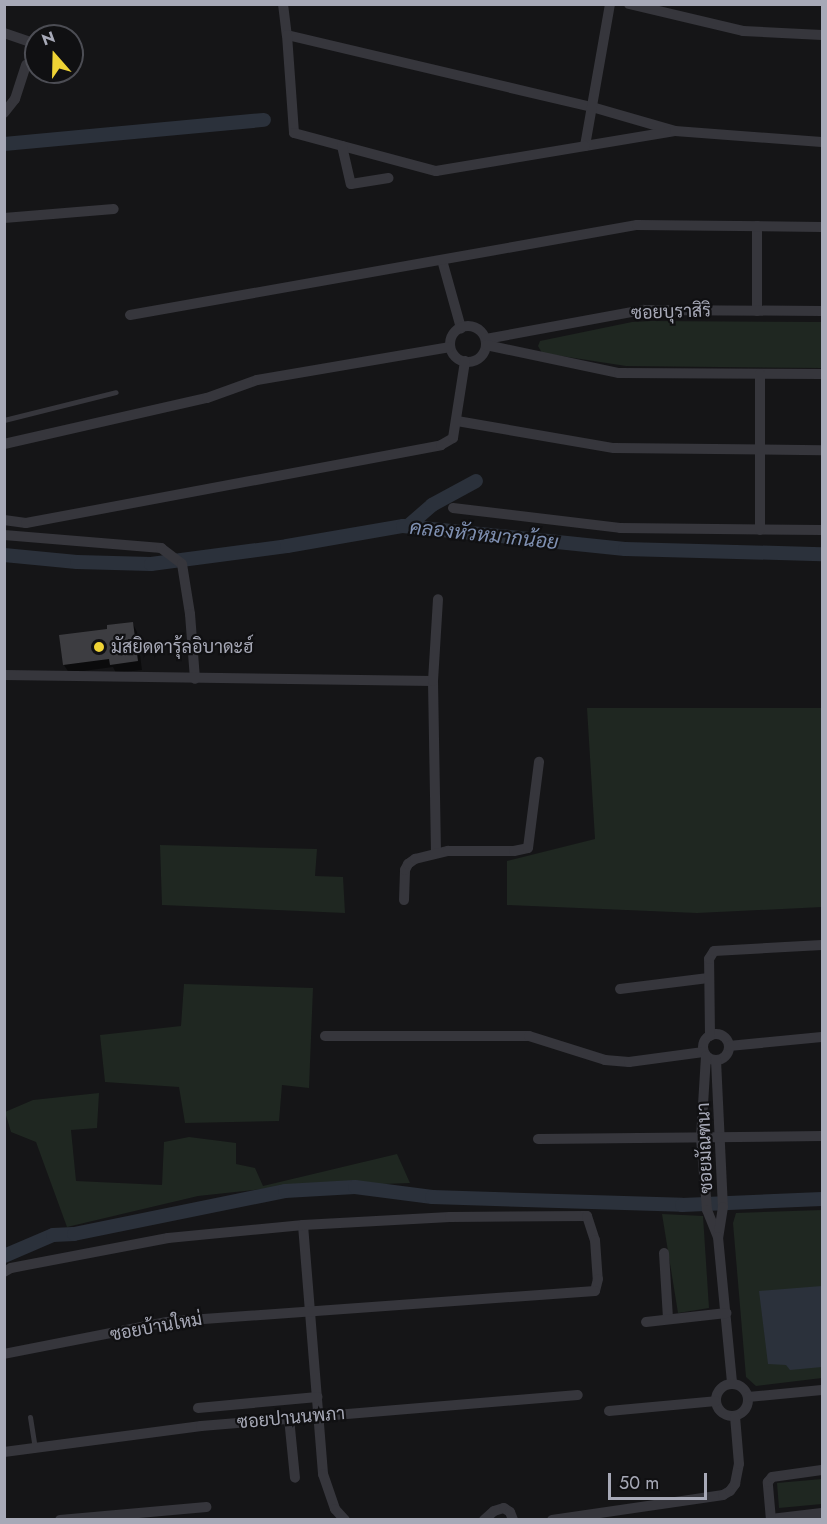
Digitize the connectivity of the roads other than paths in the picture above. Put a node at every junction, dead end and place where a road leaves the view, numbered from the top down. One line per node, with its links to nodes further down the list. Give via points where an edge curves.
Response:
1 (283, 4): 5 (street)
2 (610, 4): 9 (street)
3 (628, 4): 6 (street, via 743,31)
4 (4, 33): 7 (street)
5 (287, 35): 9 (street); 13 (street, via 294,133)
6 (822, 35)
7 (24, 40)
8 (24, 71): 10 (street, via 15,99)
9 (592, 107): 11 (street); 14 (street)
10 (4, 113)
11 (675, 131): 12 (street); 14 (street)
12 (822, 142)
13 (342, 146): 14 (street, via 436,171); 15 (street, via 351,184)
14 (585, 146)
15 (389, 178)
16 (114, 210): 17 (street)
17 (4, 218)
18 (757, 226): 19 (street); 20 (street, via 637,225); 21 (street)
19 (822, 227)
20 (442, 260): 23 (street); 24 (street)
21 (757, 311): 22 (street, ซอยบุราสิริ); 25 (street, ซอยบุราสิริ, via 643,310)
22 (822, 311)
23 (130, 315)
24 (461, 328): 25 (street, via 478,329); 26 (street, via 452,336)
25 (486, 342): 27 (street, ซอยบุราสิริ, via 481,356); 28 (street, via 619,373)
26 (450, 347): 27 (street); 33 (street, via 257,380 207,398)
27 (465, 362): 32 (street)
28 (760, 374): 29 (street); 34 (street)
29 (822, 374)
30 (116, 392): 31 (lane)
31 (4, 420)
32 (457, 421): 34 (street, via 614,448); 37 (street, via 449,443 432,448 26,523)
33 (4, 444)
34 (760, 449): 35 (street); 38 (street)
35 (822, 450)
36 (453, 508): 38 (street, via 620,528)
37 (4, 520)
38 (760, 530): 39 (street)
39 (822, 530)
40 (4, 535): 43 (street, via 161,548 182,564)
41 (438, 599): 44 (street)
42 (4, 675): 43 (street)
43 (195, 679): 44 (street)
44 (434, 681): 46 (street)
45 (539, 762): 46 (street, via 528,848)
46 (436, 853): 47 (street, via 408,864)
47 (404, 900)
48 (822, 945): 49 (street, via 714,951 709,958)
49 (708, 978): 50 (street); 52 (street)
50 (620, 989)
51 (325, 1036): 55 (street, via 529,1036 605,1060)
52 (710, 1036): 54 (street, via 722,1036); 55 (street, ซอยมัณฑนา, via 703,1044)
53 (822, 1037): 54 (street)
54 (729, 1046): 55 (street, via 727,1054)
55 (709, 1056): 57 (street, ซอยมัณฑนา); 58 (street, ซอยมัณฑนา)
56 (822, 1136): 58 (street)
57 (701, 1138): 58 (street); 59 (street); 61 (street, ซอยมัณฑนา, via 707,1210)
58 (718, 1138): 61 (street, ซอยมัณฑนา, via 723,1207)
59 (538, 1139)
60 (303, 1225): 63 (street, via 168,1238); 64 (street); 64 (street, ซอยบ้านใหม่, via 450,1217 587,1216 595,1240 598,1279 595,1291)
61 (718, 1237): 65 (street, ซอยมัณฑนา)
62 (663, 1253): 66 (street)
63 (4, 1272)
64 (309, 1310): 68 (street, ซอยบ้านใหม่, via 172,1321); 72 (street)
65 (726, 1313): 66 (street); 69 (street, ซอยมัณฑนา)
66 (668, 1319): 67 (street)
67 (646, 1322)
68 (4, 1354)
69 (732, 1383): 73 (street, via 741,1386); 74 (street, via 718,1391)
70 (822, 1390): 73 (street)
71 (578, 1395): 77 (street, ซอยปานนพภา)
72 (317, 1397): 75 (street); 77 (street)
73 (748, 1397): 78 (street, via 747,1407)
74 (716, 1401): 76 (street); 78 (street, via 720,1411)
75 (198, 1408)
76 (609, 1412)
77 (318, 1416): 80 (street, ซอยปานนพภา); 89 (street, via 323,1474 335,1509)
78 (735, 1416): 92 (street, via 739,1464 735,1484 723,1495)
79 (30, 1417): 81 (lane)
80 (289, 1418): 81 (street, ซอยปานนพภา); 84 (street)
81 (35, 1447): 82 (street, ซอยปานนพภา)
82 (4, 1452)
83 (822, 1470): 87 (street, via 772,1477 768,1482)
84 (295, 1478)
85 (206, 1507): 88 (street)
86 (822, 1513): 87 (street)
87 (771, 1519)
88 (60, 1520)
89 (345, 1520)
90 (484, 1520): 91 (street, via 494,1511 504,1509)
91 (513, 1520)
92 (552, 1520)

